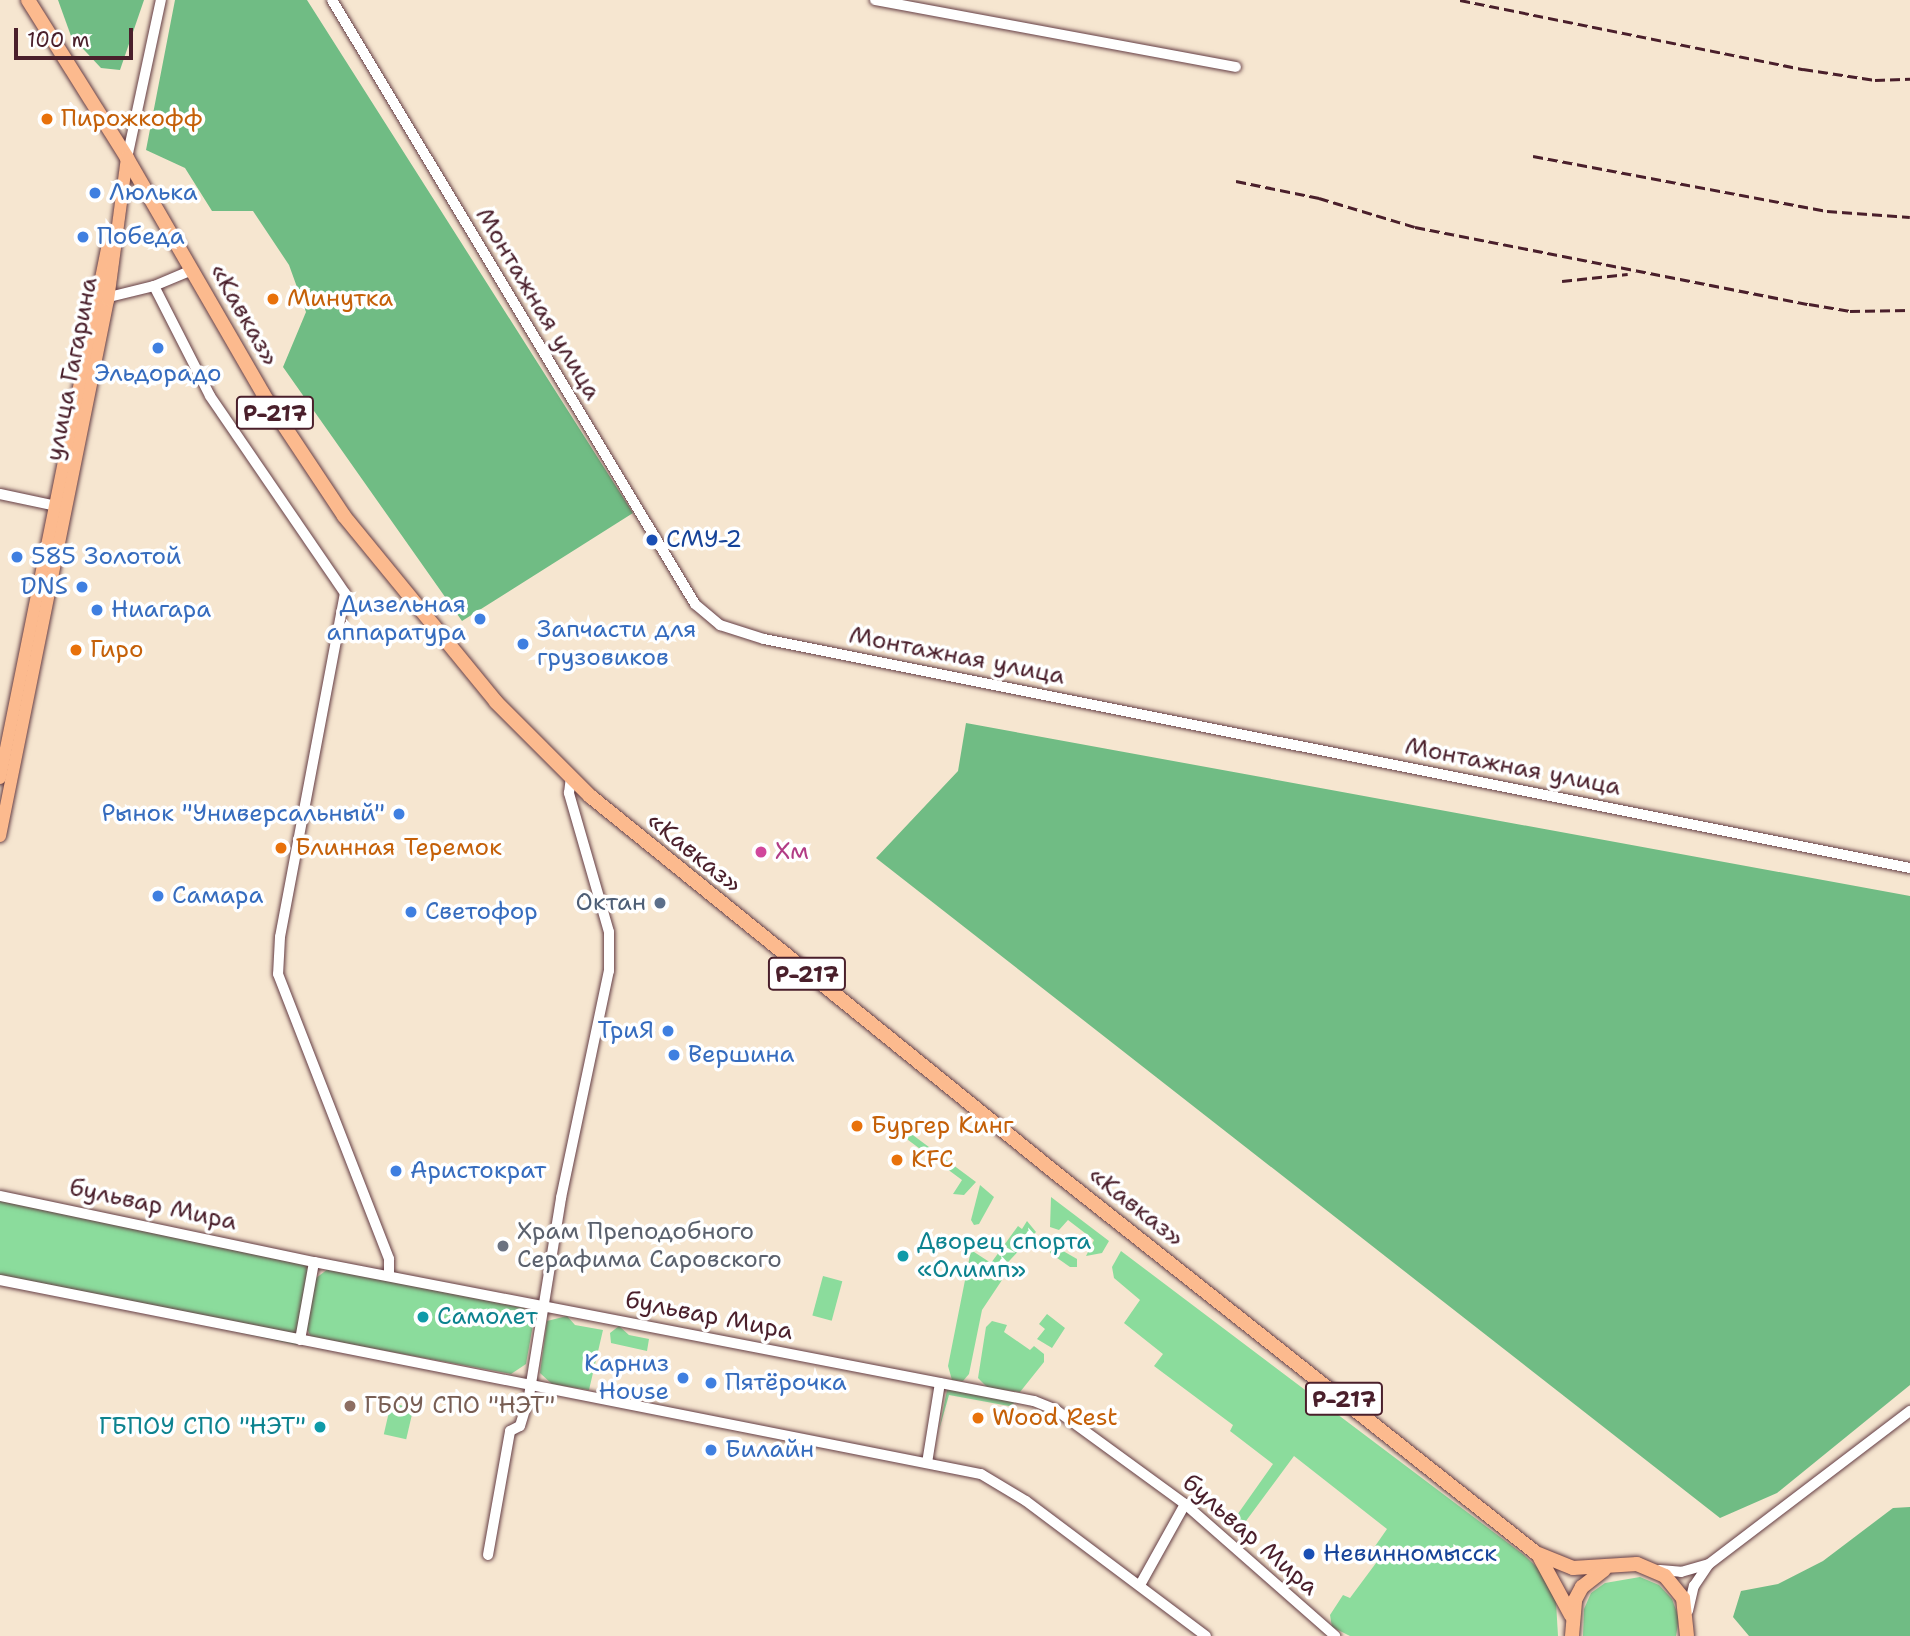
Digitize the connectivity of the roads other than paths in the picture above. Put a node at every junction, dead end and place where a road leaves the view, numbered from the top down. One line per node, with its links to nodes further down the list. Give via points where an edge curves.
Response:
1 (28, 0): 6 (highway, «Кавказ» / Р-217)
2 (160, 0): 6 (street)
3 (332, 0): 15 (street, Монтажная улица, via 695,604 720,625 764,639)
4 (875, 0): 5 (street)
5 (1236, 67)
6 (127, 159): 7 (highway, «Кавказ» / Р-217); 9 (main road, улица Гагарина)
7 (192, 270): 8 (street); 12 (highway, «Кавказ» / Р-217, via 262,394 344,516 496,702)
8 (154, 286): 9 (street); 18 (street, via 211,396 345,593 280,937 278,974 389,1259)
9 (101, 299): 11 (main road, улица Гагарина)
10 (0, 494): 11 (street)
11 (60, 507): 13 (main road, улица Гагарина); 14 (main road, улица Гагарина)
12 (571, 776): 20 (street, via 569,793 609,932 609,971); 27 (highway, «Кавказ» / Р-217, via 678,871)
13 (0, 778)
14 (0, 836)
15 (1910, 868)
16 (0, 1196): 17 (street, бульвар Мира)
17 (314, 1262): 18 (street, бульвар Мира); 21 (street)
18 (389, 1275): 20 (street, бульвар Мира)
19 (0, 1280): 21 (street)
20 (542, 1306): 22 (street); 23 (street, бульвар Мира)
21 (300, 1340): 22 (street)
22 (531, 1383): 25 (street); 28 (street, via 520,1426 510,1431)
23 (940, 1383): 25 (street); 26 (street, бульвар Мира, via 1051,1407)
24 (1910, 1411): 29 (street)
25 (927, 1463): 32 (street, via 993,1480)
26 (1185, 1504): 32 (street); 37 (street, бульвар Мира)
27 (1536, 1553): 30 (highway, «Кавказ» / Р-217, via 1573,1568); 34 (highway, «Кавказ» / Р-217, via 1559,1586)
28 (488, 1555)
29 (1709, 1564): 31 (street, via 1681,1572); 33 (street, via 1695,1586)
30 (1605, 1569): 31 (highway, «Кавказ» / Р-217, via 1621,1564); 34 (highway, «Кавказ» / Р-217, via 1582,1587)
31 (1653, 1569): 33 (highway, via 1675,1586)
32 (1140, 1585): 36 (street)
33 (1688, 1612): 35 (highway)
34 (1571, 1615): 38 (highway, «Кавказ» / Р-217)
35 (1688, 1635)
36 (1206, 1636)
37 (1335, 1636)
38 (1572, 1636)

